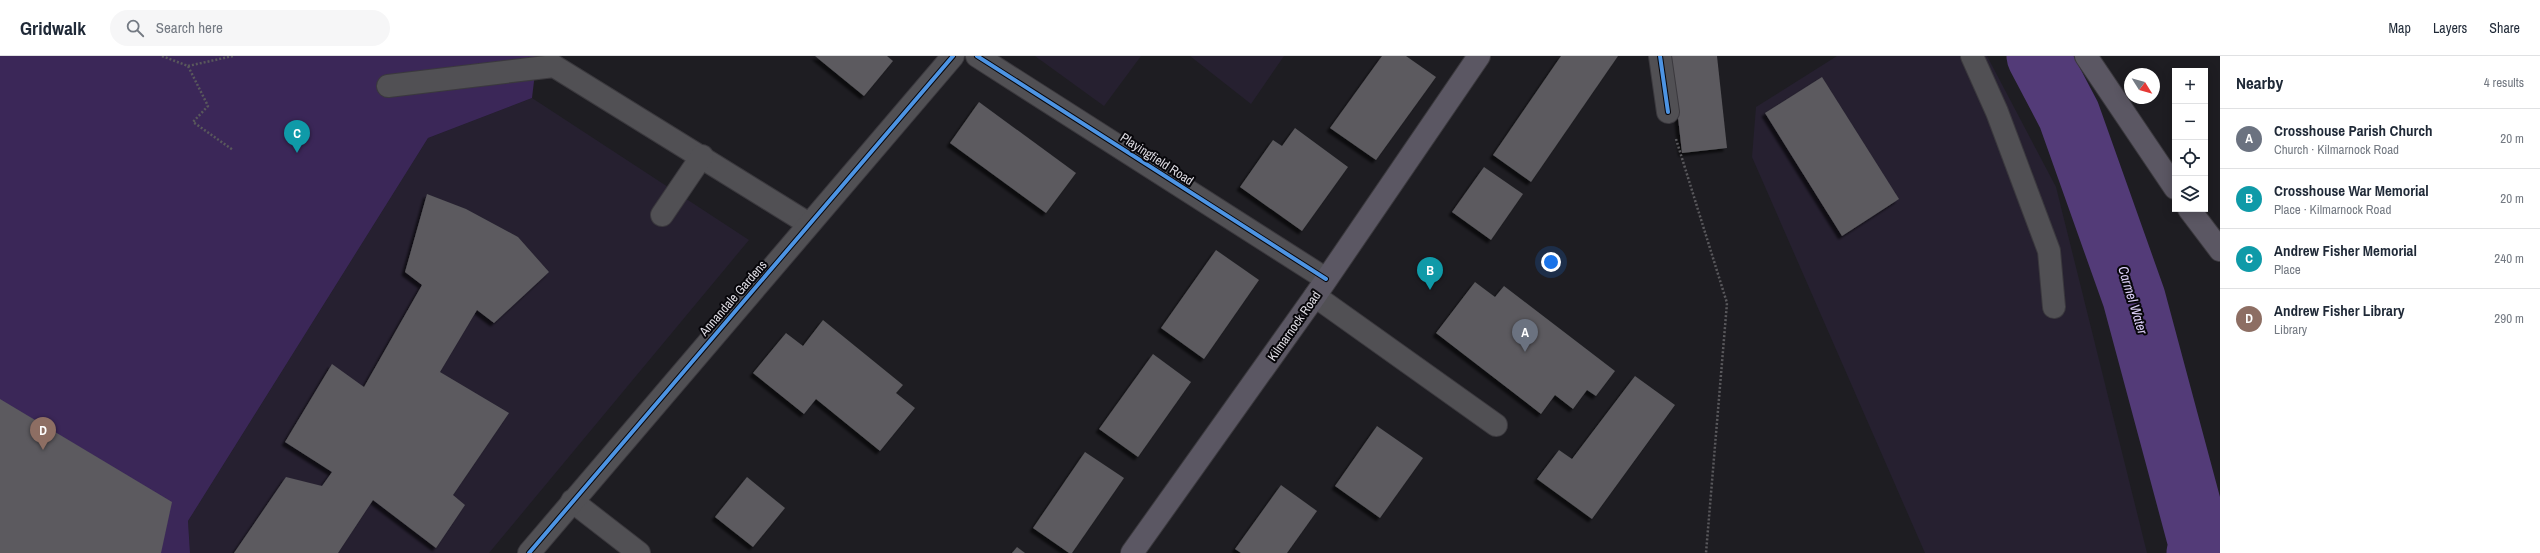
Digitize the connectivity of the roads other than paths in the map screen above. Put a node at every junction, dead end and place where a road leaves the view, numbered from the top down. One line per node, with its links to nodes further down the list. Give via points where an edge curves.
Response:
1 (953, 56): 13 (street, Annandale Gardens)
2 (977, 56): 15 (street, Playingfield Road)
3 (1479, 56): 15 (main road, Kilmarnock Road)
4 (1660, 56): 8 (street)
5 (1972, 56): 16 (street, via 1997,112 2050,251)
6 (2086, 56): 10 (main road)
7 (388, 86): 9 (street, via 554,66)
8 (1668, 112)
9 (702, 156): 12 (street); 13 (street)
10 (2172, 184)
11 (2191, 212): 14 (main road)
12 (662, 215)
13 (809, 224): 18 (street, Annandale Gardens)
14 (2220, 250)
15 (1320, 288): 17 (street, Playingfield Road); 21 (main road, Kilmarnock Road)
16 (2054, 307)
17 (1496, 425)
18 (572, 501): 19 (street, Annandale Gardens); 20 (street)
19 (529, 553)
20 (639, 553)
21 (1132, 553)

